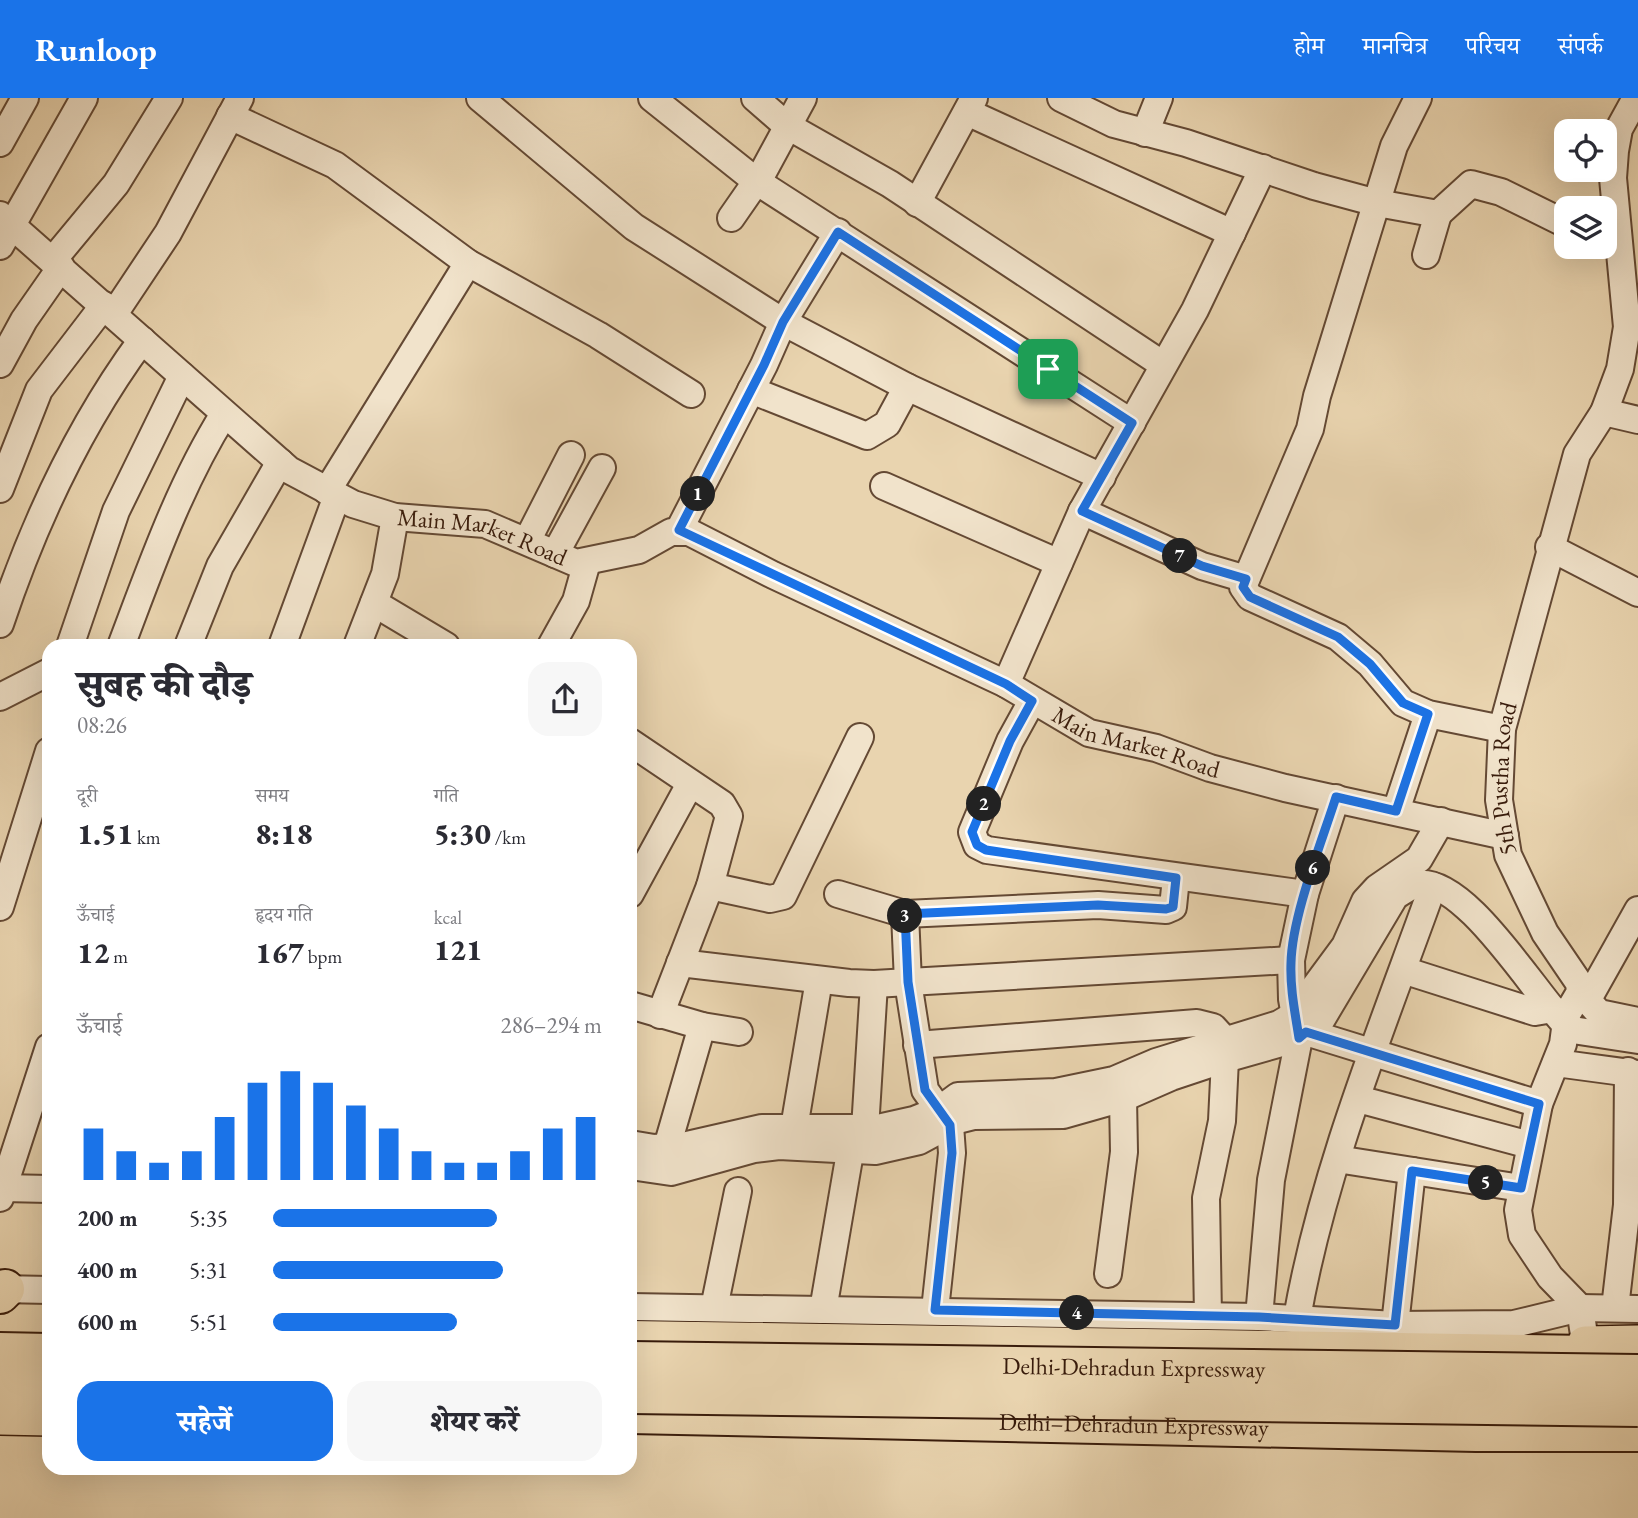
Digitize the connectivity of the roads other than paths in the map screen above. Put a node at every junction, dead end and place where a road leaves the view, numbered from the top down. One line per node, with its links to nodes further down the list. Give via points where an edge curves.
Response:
1 (25, 98): 16 (street)
2 (84, 98): 24 (street)
3 (169, 98): 30 (street, via 116,184)
4 (480, 98): 32 (street, via 634,227)
5 (652, 98): 18 (street)
6 (755, 98): 14 (street)
7 (803, 98): 14 (street)
8 (1061, 98): 15 (street, via 1114,124)
9 (1159, 98): 15 (street)
10 (1418, 98): 19 (street, via 1394,146)
11 (1636, 98): 27 (street, 5th Pustha Road, via 1619,129 1615,151 1613,177)
12 (971, 105): 20 (street); 26 (street)
13 (235, 107): 29 (street, via 335,165); 31 (street, via 168,233)
14 (786, 125): 18 (street); 20 (street)
15 (1145, 133): 17 (street)
16 (0, 143)
17 (1263, 167): 19 (street); 26 (street)
18 (756, 181): 22 (street); 25 (street)
19 (1377, 202): 21 (street); 60 (street, via 1310,429)
20 (917, 203): 36 (street)
21 (1438, 214): 23 (street, via 1471,184 1501,192); 28 (street)
22 (731, 218)
23 (1554, 218)
24 (4, 229): 30 (street, Main Market Road)
25 (838, 232): 32 (street); 44 (street)
26 (1231, 233): 36 (street, via 1195,310)
27 (1622, 248): 33 (street, 5th Pustha Road)
28 (1426, 255)
29 (468, 263): 40 (street, via 598,335); 51 (street)
30 (57, 264): 31 (street, Main Market Road); 35 (street)
31 (109, 310): 34 (street, Main Market Road); 50 (street, via 39,390)
32 (783, 322): 38 (street); 39 (street)
33 (1633, 328): 41 (street, 5th Pustha Road)
34 (142, 341): 37 (street, Main Market Road); 63 (street, via 110,384 60,474)
35 (0, 364)
36 (1162, 364): 44 (street)
37 (182, 376): 42 (street, Main Market Road); 64 (street, via 116,511)
38 (907, 387): 39 (street, via 887,424 867,436); 48 (street)
39 (751, 390): 54 (street)
40 (691, 394)
41 (1604, 412): 43 (street); 56 (street, 5th Pustha Road, via 1577,454)
42 (224, 414): 46 (street, Main Market Road); 65 (street, via 201,451 166,528)
43 (1638, 420)
44 (1132, 423): 48 (street)
45 (571, 455): 55 (street)
46 (280, 462): 51 (street, Main Market Road); 66 (street, via 220,566)
47 (602, 468): 57 (street)
48 (1102, 477): 52 (street)
49 (884, 486): 59 (street)
50 (0, 489)
51 (332, 493): 53 (street, Main Market Road); 67 (street)
52 (1082, 511): 59 (street); 60 (street, via 1202,566)
53 (395, 517): 55 (street, Main Market Road, via 471,521); 62 (street, via 385,574)
54 (679, 530): 58 (street, Main Market Road, via 639,550); 72 (street, Main Market Road)
55 (527, 541): 57 (street, Main Market Road)
56 (1549, 547): 61 (street); 76 (street, 5th Pustha Road)
57 (555, 554): 58 (street, Main Market Road, via 576,563)
58 (587, 562): 70 (street, via 576,601)
59 (1059, 563): 72 (street)
60 (1246, 579): 75 (street, via 1243,587 1250,597 1338,637 1370,664 1403,703)
61 (1638, 593)
62 (374, 603): 68 (street); 69 (street)
63 (0, 624)
64 (72, 639)
65 (124, 639)
66 (191, 639)
67 (284, 639)
68 (360, 639)
69 (434, 639)
70 (555, 639)
71 (42, 676): 73 (street)
72 (1006, 684): 74 (street, Main Market Road)
73 (0, 697)
74 (1032, 701): 81 (street, Main Market Road, via 1089,733 1156,748 1285,788); 85 (street, via 1005,753 972,840 986,850)
75 (1428, 714): 76 (street); 82 (street)
76 (1502, 729): 84 (street, 5th Pustha Road, via 1499,800)
77 (860, 737): 87 (street, via 783,896 770,899)
78 (637, 756): 80 (street)
79 (42, 773): 91 (street)
80 (690, 784): 86 (street); 87 (street, via 722,804 729,816)
81 (1336, 797): 82 (street, Main Market Road); 90 (street)
82 (1396, 811): 83 (street, Main Market Road)
83 (1441, 821): 84 (street, Main Market Road); 106 (street, via 1419,859 1365,901)
84 (1505, 835): 102 (street, 5th Pustha Road, via 1508,855 1545,933 1579,983)
85 (1176, 878): 90 (street); 93 (street, via 1173,907 1166,909 1106,905)
86 (637, 881)
87 (710, 886): 96 (street)
88 (1433, 886): 97 (street); 102 (street, via 1475,912); 106 (street, via 1415,885 1395,896 1320,1022)
89 (838, 894): 93 (street)
90 (1305, 894): 95 (street)
91 (0, 907)
92 (1638, 910): 94 (street)
93 (905, 914): 99 (street)
94 (1628, 949): 102 (street)
95 (1291, 960): 99 (street); 106 (street)
96 (680, 962): 98 (street); 103 (street)
97 (1403, 970): 102 (street, via 1535,1012); 111 (street)
98 (819, 980): 100 (street); 119 (street)
99 (908, 982): 100 (street); 109 (street)
100 (874, 984): 120 (street)
101 (637, 1008): 103 (street)
102 (1571, 1010): 104 (street); 108 (street); 112 (street)
103 (660, 1015): 105 (street)
104 (1638, 1021)
105 (702, 1026): 107 (street); 124 (street)
106 (1298, 1027): 110 (street); 111 (street); 142 (street, via 1271,1180)
107 (739, 1032)
108 (1638, 1040)
109 (916, 1045): 110 (street, via 1197,1023 1213,1027); 118 (street, via 925,1090)
110 (1224, 1049): 115 (street); 118 (street, via 1156,1062 1114,1080 1056,1092 965,1095 953,1098); 141 (street, via 1222,1121 1206,1198)
111 (1373, 1054): 116 (street); 117 (street)
112 (1556, 1063): 113 (street); 117 (street)
113 (1633, 1072): 121 (street)
114 (41, 1094): 131 (street)
115 (1123, 1098): 118 (street, via 1063,1115); 132 (street, via 1124,1152)
116 (1358, 1099): 123 (street); 125 (street)
117 (1539, 1104): 123 (street)
118 (944, 1117): 120 (street, via 919,1141 875,1151); 140 (street, via 952,1153)
119 (794, 1128): 120 (street); 124 (street, via 762,1128)
120 (855, 1138): 126 (street, via 754,1149 671,1172); 139 (street)
121 (1632, 1140): 138 (street)
122 (637, 1145): 124 (street)
123 (1530, 1145): 128 (street)
124 (667, 1147)
125 (1337, 1159): 127 (street); 143 (street, via 1308,1253)
126 (637, 1167)
127 (1412, 1171): 128 (street); 144 (street)
128 (1521, 1188): 137 (street, via 1522,1235 1550,1277)
129 (42, 1190): 131 (street)
130 (738, 1191): 136 (street)
131 (1, 1193)
132 (1108, 1273)
133 (42, 1290): 134 (street)
134 (2, 1291)
135 (637, 1307): 136 (street)
136 (714, 1308): 139 (street)
137 (1580, 1308): 138 (street); 144 (street, via 1514,1324); 149 (street)
138 (1626, 1308)
139 (823, 1310): 140 (street)
140 (935, 1310): 141 (street)
141 (1208, 1316): 142 (street)
142 (1259, 1317): 143 (street)
143 (1297, 1318): 144 (street)
144 (1395, 1325)
145 (0, 1333): 146 (highway)
146 (42, 1334)
147 (637, 1340): 149 (highway)
148 (1638, 1343): 149 (main road)
149 (1586, 1349): 152 (highway); 166 (street)
150 (0, 1352): 151 (highway)
151 (42, 1353)
152 (1638, 1356)
153 (637, 1361): 154 (highway, Delhi-Dehradun Expressway, bridge)
154 (1638, 1374)
155 (0, 1385): 156 (highway)
156 (42, 1386)
157 (637, 1394): 158 (highway, Delhi-Dehradun Expressway, bridge)
158 (670, 1395): 161 (highway, Delhi-Dehradun Expressway, bridge); 162 (main road)
159 (0, 1404): 160 (highway)
160 (42, 1404)
161 (1638, 1407)
162 (637, 1409)
163 (637, 1412): 166 (highway, Delhi–Dehradun Expressway)
164 (0, 1417): 165 (main road)
165 (42, 1418)
166 (1600, 1432): 167 (highway, Delhi–Dehradun Expressway)
167 (1638, 1432)

